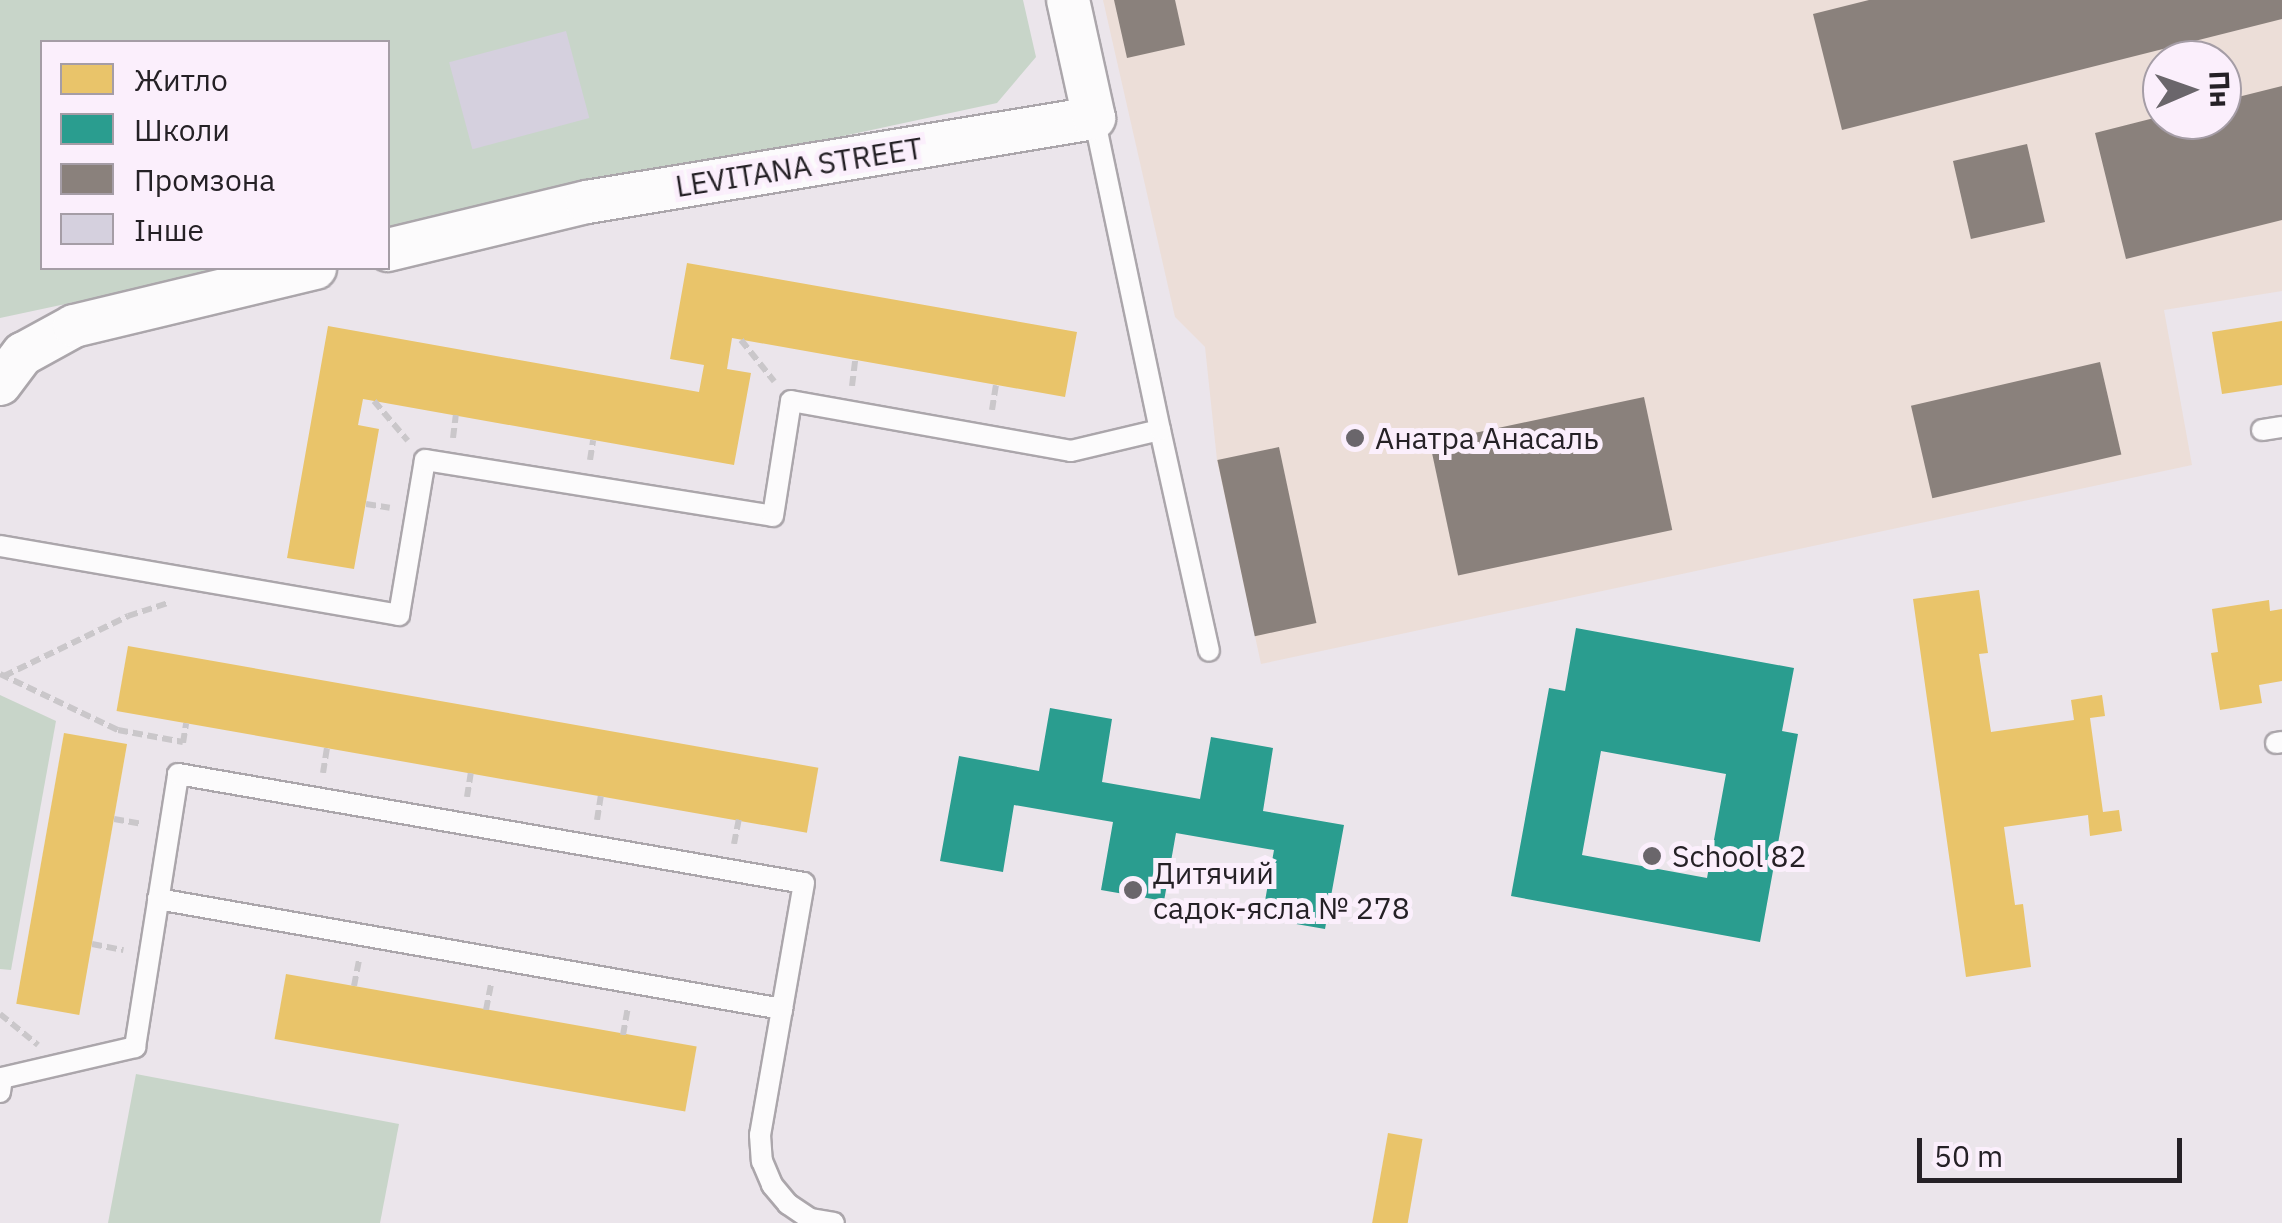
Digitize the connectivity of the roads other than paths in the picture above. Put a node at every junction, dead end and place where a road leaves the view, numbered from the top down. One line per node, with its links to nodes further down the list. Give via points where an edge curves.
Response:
1 (1068, 0): 2 (street)
2 (1094, 118): 3 (street, LEVITANA STREET, via 586,202); 6 (lane)
3 (390, 250)
4 (307, 270): 5 (street, via 74,326 23,354)
5 (0, 384)
6 (1160, 430): 7 (lane, via 1071,451 791,401 773,516 425,460 399,615); 8 (lane)
7 (0, 546)
8 (1209, 651)
9 (158, 899): 10 (lane); 10 (lane, via 178,774 804,883); 11 (lane, via 135,1048 2,1078)
10 (782, 1008): 12 (lane, via 760,1136 762,1161 788,1204)
11 (0, 1092)
12 (834, 1223)

